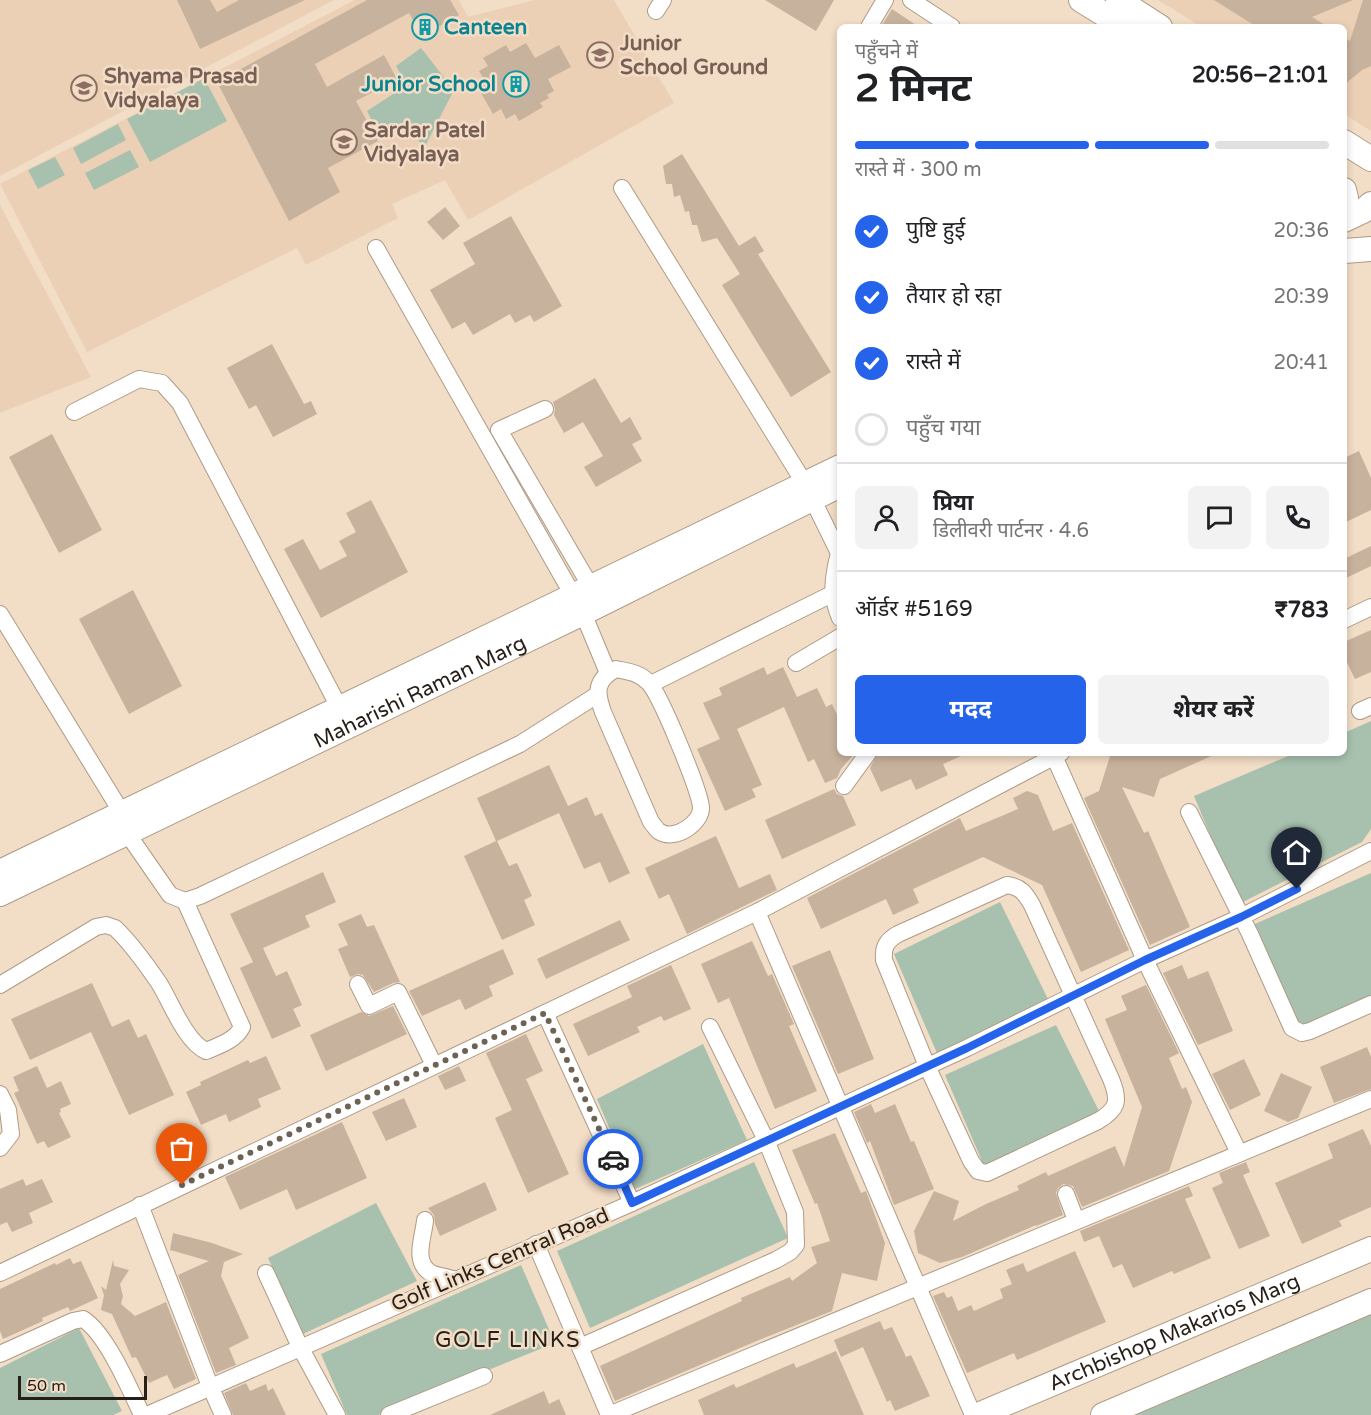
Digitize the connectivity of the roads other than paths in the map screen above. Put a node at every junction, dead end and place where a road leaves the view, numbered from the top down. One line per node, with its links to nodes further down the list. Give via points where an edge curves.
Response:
1 (885, 0): 5 (street)
2 (911, 0): 6 (street)
3 (1081, 0): 7 (main road)
4 (1118, 0): 8 (main road)
5 (871, 24)
6 (947, 24)
7 (1120, 24)
8 (1155, 24)
9 (1347, 144): 10 (main road)
10 (1371, 159)
11 (1347, 164): 12 (main road)
12 (1371, 178)
13 (622, 188): 25 (street)
14 (1371, 204): 15 (main road)
15 (1347, 219)
16 (1371, 222): 17 (main road)
17 (1347, 235)
18 (376, 248): 29 (street)
19 (1371, 249): 20 (main road)
20 (1347, 251)
21 (545, 409): 29 (street, via 499,430)
22 (75, 412): 39 (street, via 139,379 162,383 180,403)
23 (837, 469): 25 (main road, Maharishi Raman Marg)
24 (837, 486): 25 (main road, Maharishi Raman Marg)
25 (809, 491): 26 (street); 29 (main road, Maharishi Raman Marg)
26 (837, 549)
27 (837, 561): 28 (street)
28 (832, 594): 31 (street); 37 (street)
29 (582, 599): 36 (street); 39 (main road, Maharishi Raman Marg); 45 (main road, Maharishi Raman Marg)
30 (1371, 607): 33 (street)
31 (837, 609)
32 (0, 614): 45 (street)
33 (1347, 619)
34 (837, 639): 35 (street)
35 (796, 663)
36 (608, 674): 37 (street, via 616,669 638,673); 38 (street, via 600,682)
37 (651, 684): 38 (street, via 691,773 701,808 698,819 672,835 660,832 651,822)
38 (597, 695): 49 (street, via 520,744)
39 (339, 707): 45 (main road, Maharishi Raman Marg)
40 (866, 756): 43 (street)
41 (1056, 756): 50 (street)
42 (1058, 756): 52 (street)
43 (844, 786)
44 (1189, 812): 51 (street)
45 (125, 823): 47 (main road, Maharishi Raman Marg); 48 (main road, Maharishi Raman Marg); 49 (street, via 170,895)
46 (1371, 851): 51 (street, Golf Links Central Road)
47 (0, 872)
48 (0, 894)
49 (184, 901): 54 (street, via 242,1027 234,1037 214,1048 198,1048 158,982 115,928 106,925 96,927)
50 (757, 912): 57 (street); 63 (street)
51 (1241, 917): 52 (street, Golf Links Central Road); 56 (street, via 1292,1028 1302,1033 1310,1031)
52 (1145, 960): 55 (street, Golf Links Central Road); 66 (street)
53 (358, 984): 59 (street, via 369,1006 398,992)
54 (0, 985)
55 (1073, 996): 60 (street, Golf Links Central Road); 60 (street, via 1116,1093 1116,1104 1098,1121 987,1173 978,1172); 60 (street, via 1032,905 1017,886 1007,885 898,934 883,950 884,960)
56 (1371, 1004)
57 (545, 1013): 59 (street); 68 (street)
58 (710, 1027): 64 (street)
59 (434, 1065): 69 (street)
60 (927, 1066): 63 (street, Golf Links Central Road)
61 (0, 1094): 65 (street, via 8,1110 11,1134)
62 (1371, 1099): 66 (street)
63 (839, 1106): 64 (street, Golf Links Central Road); 77 (street)
64 (766, 1140): 68 (street, Golf Links Central Road); 80 (street, via 795,1212 796,1245 790,1252)
65 (0, 1148)
66 (1239, 1153): 71 (street)
67 (1066, 1194): 71 (street)
68 (632, 1203): 72 (street, Golf Links Central Road)
69 (140, 1205): 74 (street); 83 (street)
70 (425, 1220): 76 (street, via 419,1250 422,1261 430,1272)
71 (1076, 1220): 77 (street)
72 (536, 1244): 76 (street, Golf Links Central Road); 80 (street)
73 (1371, 1249): 90 (main road, Archbishop Makarios Marg)
74 (0, 1273)
75 (266, 1273): 79 (street)
76 (455, 1280): 79 (street, Golf Links Central Road)
77 (918, 1285): 89 (street); 90 (street)
78 (1371, 1301): 91 (main road)
79 (300, 1347): 83 (street, Golf Links Central Road); 87 (street)
80 (580, 1347): 89 (street)
81 (0, 1354): 84 (street, via 83,1319 105,1341)
82 (484, 1376): 88 (street)
83 (210, 1386): 85 (street, Golf Links Central Road); 86 (street)
84 (142, 1415)
85 (147, 1415)
86 (223, 1415)
87 (337, 1415)
88 (390, 1415)
89 (609, 1415)
90 (975, 1415)
91 (1103, 1415)

